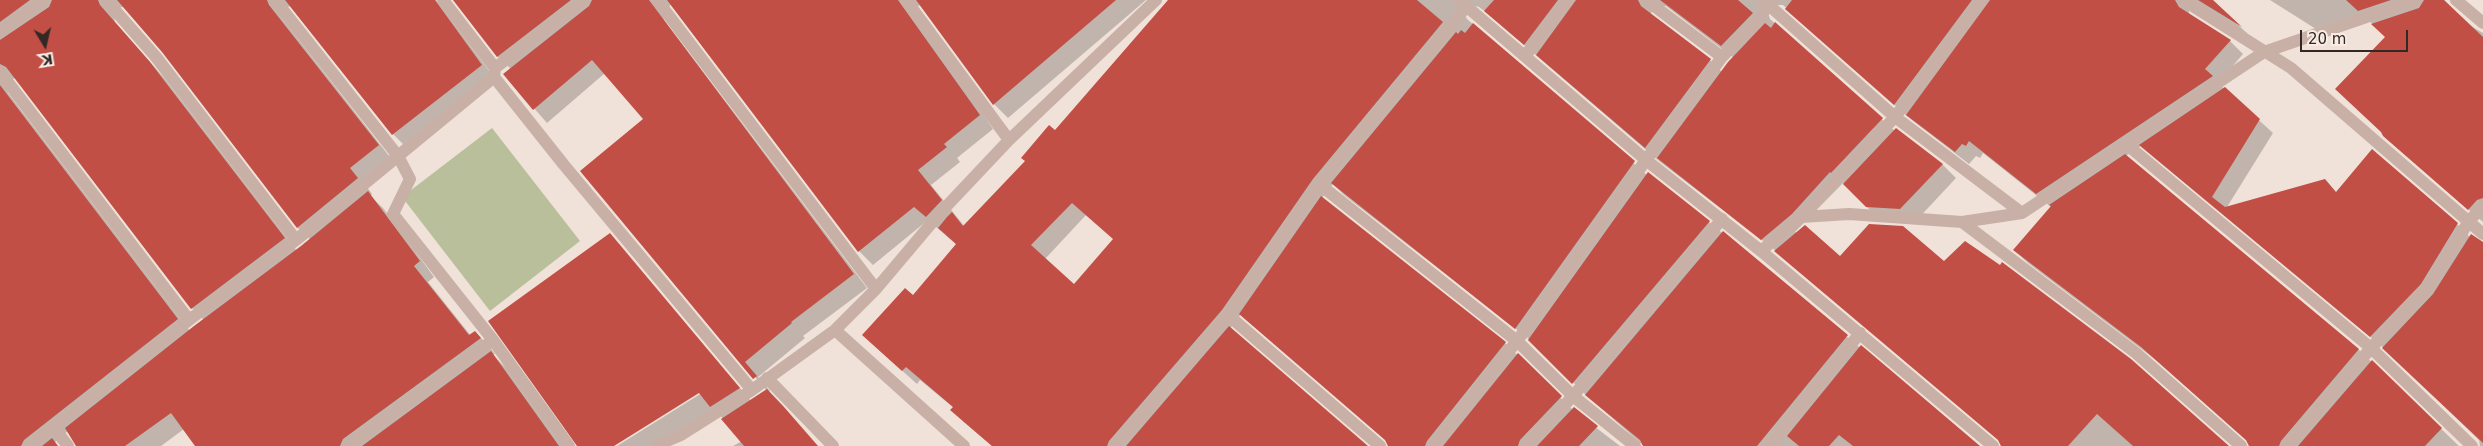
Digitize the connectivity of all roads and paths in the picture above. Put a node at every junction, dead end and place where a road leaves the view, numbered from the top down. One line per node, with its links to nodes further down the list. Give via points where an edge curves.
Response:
1 (44, 0): 18 (street)
2 (106, 0): 37 (street, via 156,57)
3 (275, 0): 27 (street)
4 (443, 0): 23 (street)
5 (584, 0): 23 (street)
6 (657, 0): 39 (street)
7 (906, 0): 25 (street)
8 (1156, 0): 25 (street)
9 (1568, 0): 20 (street)
10 (1646, 0): 21 (street)
11 (1982, 0): 24 (street)
12 (2416, 0): 19 (street)
13 (2456, 0): 17 (street)
14 (2187, 1): 19 (street)
15 (1768, 2): 21 (street); 24 (street)
16 (1463, 3): 20 (street); 29 (street)
17 (2483, 23)
18 (0, 32)
19 (2264, 52): 26 (street); 35 (street, via 2291,68)
20 (1524, 56): 28 (street)
21 (1722, 57): 28 (street)
22 (0, 72): 41 (street)
23 (495, 72): 27 (street); 48 (street, via 564,165)
24 (1895, 117): 31 (street); 32 (street)
25 (1009, 140): 39 (street, via 941,212)
26 (2126, 144): 31 (street); 46 (street)
27 (398, 156): 37 (street); 44 (street, via 410,180 393,214)
28 (1646, 160): 33 (street); 45 (street)
29 (1319, 184): 40 (street); 45 (street)
30 (2483, 206): 35 (street)
31 (2022, 213): 34 (street)
32 (1801, 217): 34 (street, via 1849,214); 38 (street)
33 (1722, 219): 38 (street); 49 (street)
34 (1962, 222): 65 (street, via 2136,354)
35 (2469, 222): 36 (street); 46 (street, via 2427,289)
36 (2483, 234)
37 (296, 240): 41 (street)
38 (1761, 251): 43 (street)
39 (876, 290): 42 (street)
40 (1228, 315): 58 (street); 59 (street)
41 (189, 320): 50 (street)
42 (834, 330): 47 (street); 57 (street)
43 (1860, 332): 63 (street); 64 (street)
44 (493, 340): 53 (street); 54 (street)
45 (1517, 342): 49 (street); 60 (street)
46 (2371, 348): 66 (street); 67 (street)
47 (767, 378): 48 (street); 56 (street)
48 (752, 390): 55 (street, via 681,435)
49 (1573, 396): 61 (street); 62 (street)
50 (54, 428): 51 (street); 52 (street)
51 (29, 446)
52 (68, 446)
53 (348, 446)
54 (569, 446)
55 (655, 446)
56 (833, 446)
57 (964, 446)
58 (1115, 446)
59 (1380, 446)
60 (1433, 446)
61 (1526, 446)
62 (1635, 446)
63 (1769, 446)
64 (1993, 446)
65 (2241, 446)
66 (2287, 446)
67 (2472, 446)

